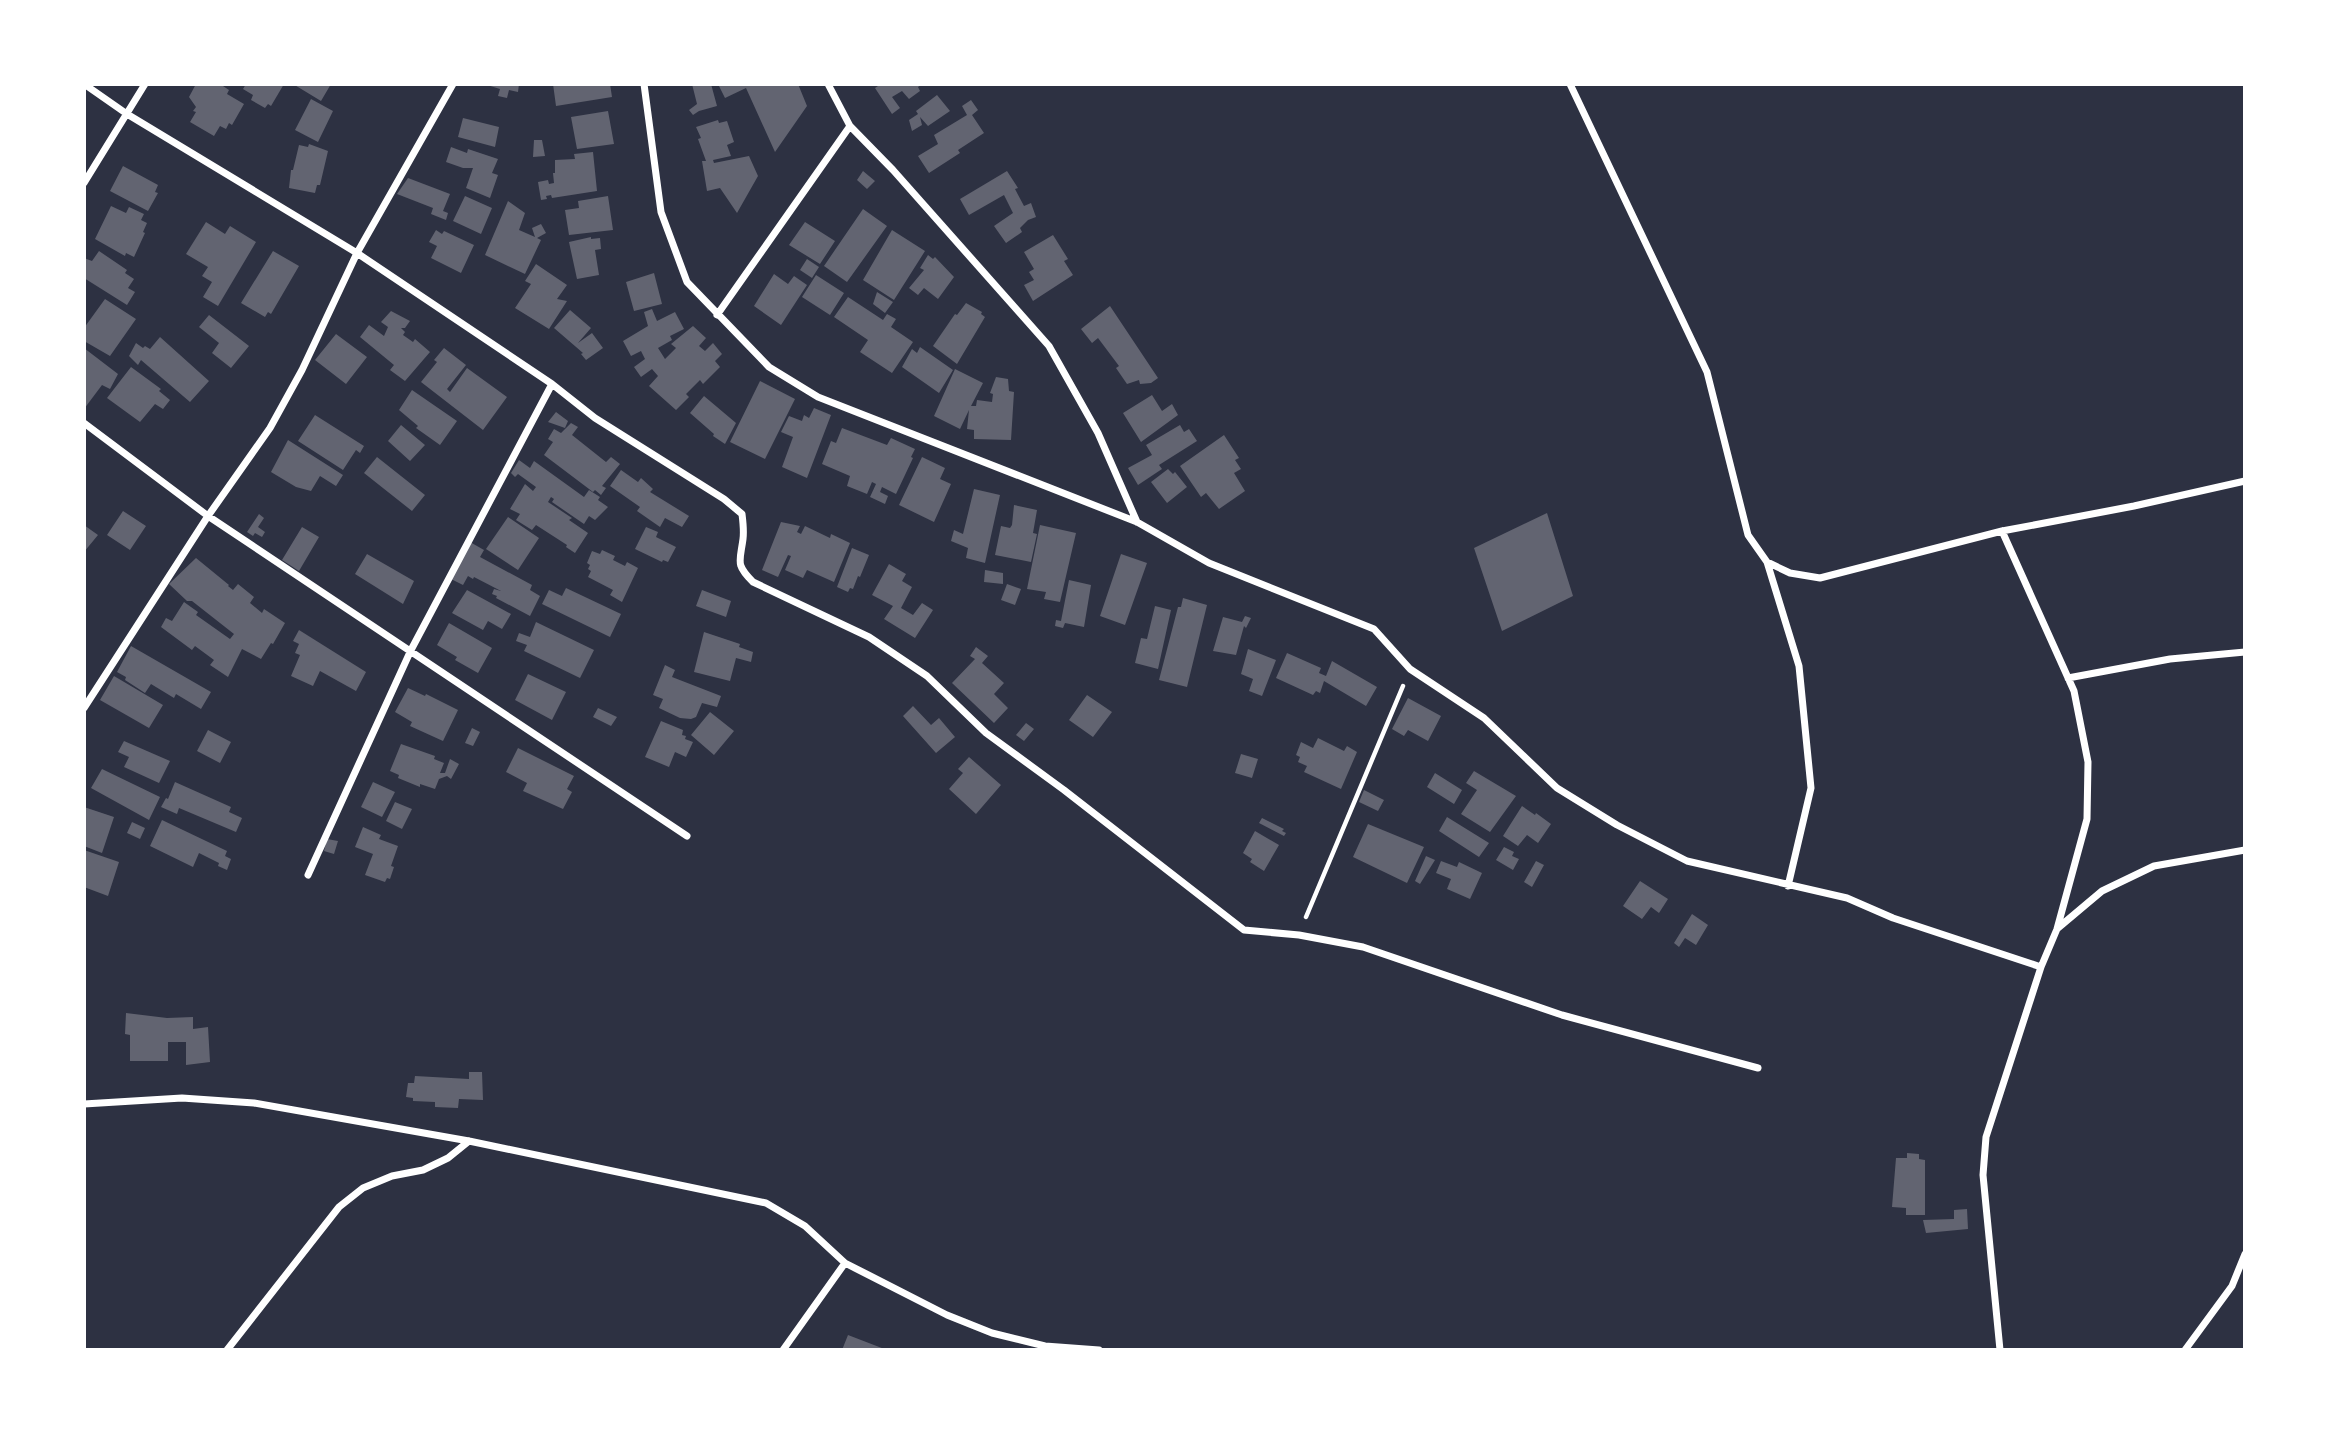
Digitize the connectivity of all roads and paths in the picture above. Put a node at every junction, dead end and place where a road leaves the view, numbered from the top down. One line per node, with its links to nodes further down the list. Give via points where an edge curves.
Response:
1 (84, 84): 7 (street)
2 (145, 84): 7 (street)
3 (453, 84): 10 (street)
4 (644, 84): 11 (street, via 661,212 687,282)
5 (828, 84): 8 (street)
6 (1570, 84): 18 (street, via 1707,372 1748,536)
7 (127, 114): 9 (street); 10 (street)
8 (850, 126): 11 (street); 16 (street, via 1049,346 1098,433)
9 (84, 183)
10 (357, 253): 12 (street); 15 (street, via 270,428)
11 (717, 315): 16 (street, via 769,367 818,397)
12 (552, 384): 19 (street); 29 (street, via 595,418 742,514 738,561 753,582 879,644 927,676 986,733 1244,930)
13 (84, 423): 15 (street)
14 (2245, 481): 17 (street)
15 (208, 516): 19 (street); 23 (street)
16 (1137, 522): 21 (street, via 1209,563 1374,629)
17 (2002, 531): 18 (street, via 1820,578 1790,573); 22 (street)
18 (1767, 562): 27 (street, via 1799,666 1811,788)
19 (411, 650): 24 (street); 26 (street)
20 (2245, 652): 22 (street, via 2170,659)
21 (1410, 669): 27 (street, via 1484,718 1557,788 1617,825 1688,861); 29 (path)
22 (2068, 678): 28 (street, via 2088,762 2087,819)
23 (84, 708)
24 (687, 836)
25 (2245, 850): 28 (street, via 2154,866 2102,891)
26 (308, 874)
27 (1788, 886): 30 (street, via 1847,898)
28 (2057, 929): 30 (street)
29 (1299, 935): 31 (street, via 1363,947 1562,1015)
30 (2041, 967): 40 (street, via 1986,1137 1983,1175)
31 (1758, 1068)
32 (86, 1104): 33 (street); 34 (street, via 182,1098 254,1103)
33 (84, 1115)
34 (469, 1141): 36 (street, via 766,1203 805,1226); 37 (street, via 423,1170 363,1188 339,1207)
35 (2245, 1254): 41 (street, via 2232,1286)
36 (845, 1263): 38 (street); 39 (street, via 992,1333 1045,1346)
37 (227, 1350)
38 (783, 1350)
39 (1099, 1350)
40 (2000, 1350)
41 (2185, 1350)

